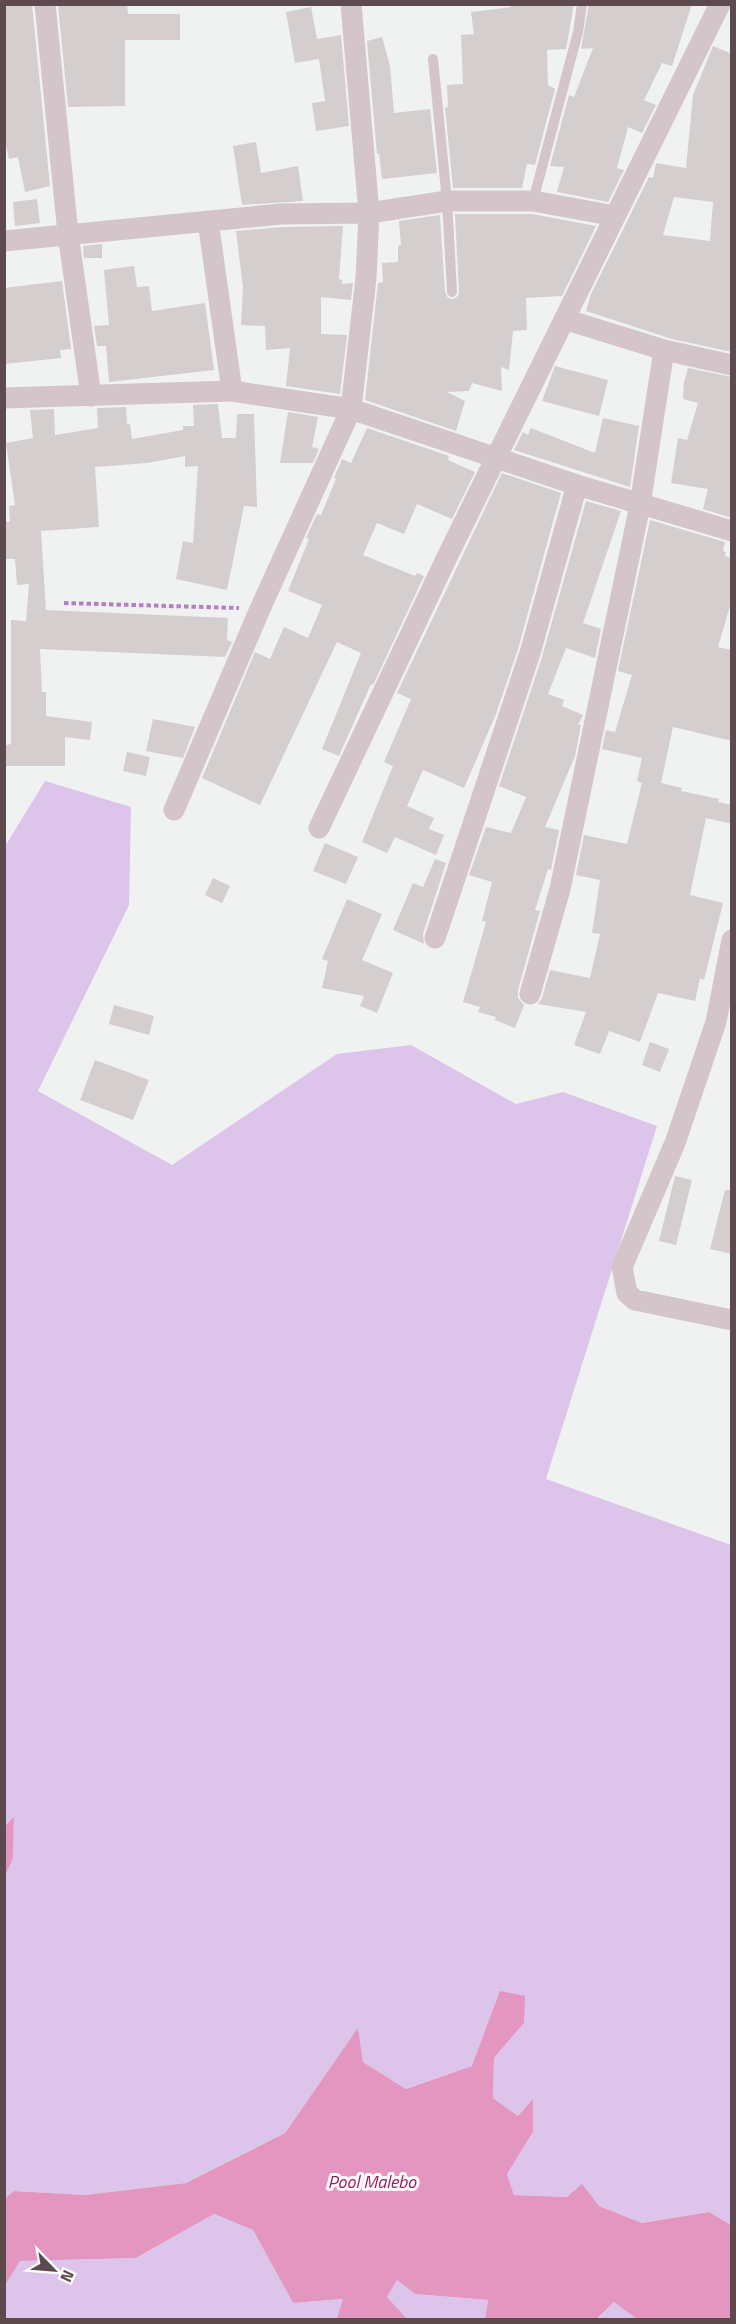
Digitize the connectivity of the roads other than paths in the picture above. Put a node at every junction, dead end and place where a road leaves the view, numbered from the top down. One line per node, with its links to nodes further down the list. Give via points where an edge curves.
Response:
1 (45, 4): 11 (street)
2 (351, 4): 8 (street)
3 (582, 4): 7 (lane, via 576,42)
4 (720, 4): 9 (street)
5 (433, 59): 6 (lane)
6 (447, 201): 7 (street); 8 (street); 13 (lane)
7 (533, 201): 9 (street)
8 (369, 213): 10 (street, via 281,214); 20 (street)
9 (615, 216): 14 (street)
10 (208, 221): 11 (street); 17 (street)
11 (68, 234): 12 (street); 18 (street)
12 (4, 241)
13 (452, 292)
14 (564, 319): 15 (street); 21 (street)
15 (664, 350): 16 (street); 23 (street)
16 (732, 365)
17 (232, 392): 18 (street); 20 (street)
18 (92, 396): 19 (street)
19 (4, 398)
20 (351, 409): 21 (street); 25 (street)
21 (495, 458): 22 (street); 26 (street)
22 (577, 485): 23 (street); 27 (street, via 530,653)
23 (640, 505): 24 (street); 29 (street, via 560,890)
24 (732, 531)
25 (174, 810)
26 (319, 828)
27 (435, 938)
28 (732, 940): 30 (street, via 716,1022 675,1143 622,1267 627,1293 635,1300)
29 (530, 994)
30 (732, 1320)

